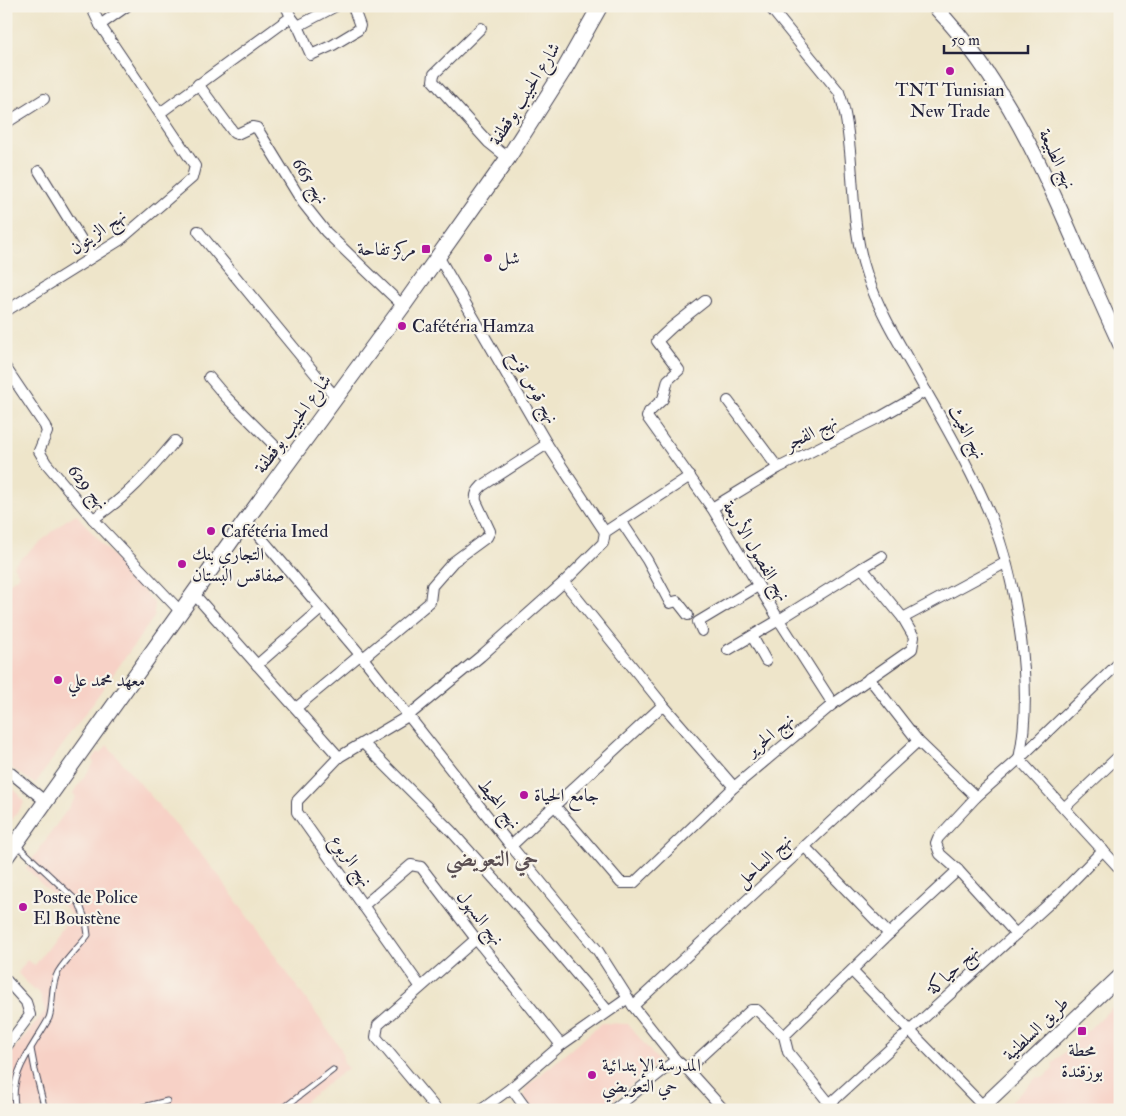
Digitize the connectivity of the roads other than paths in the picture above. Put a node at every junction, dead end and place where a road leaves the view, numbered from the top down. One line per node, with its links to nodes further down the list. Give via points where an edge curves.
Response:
1 (91, 6): 10 (street)
2 (127, 6): 10 (street)
3 (286, 6): 9 (street)
4 (336, 6): 11 (street)
5 (769, 6): 28 (street, نهج الغيث, via 843,101 861,257 886,320)
6 (934, 6): 25 (street, نهج الطبيعة, via 983,65 1023,131)
7 (352, 7): 11 (street, via 360,26 358,30 311,55)
8 (599, 7): 17 (main road, شارع الحبيب بوقطفة, via 564,70)
9 (291, 17): 11 (street); 13 (street)
10 (100, 25): 15 (street)
11 (298, 26)
12 (481, 28): 17 (street, via 434,74 433,80 488,142)
13 (198, 84): 15 (street); 23 (street, نهج 665, via 234,133 257,128 321,226)
14 (44, 99): 16 (street)
15 (160, 113): 21 (street, نهج الزيتون, via 195,166 192,178 120,240)
16 (6, 123)
17 (508, 158): 20 (main road, شارع الحبيب بوقطفة)
18 (39, 170): 21 (street)
19 (198, 231): 29 (street)
20 (438, 256): 23 (main road, شارع الحبيب بوقطفة); 32 (street, نهج قوس قزح)
21 (92, 258): 24 (street, نهج الزيتون)
22 (705, 301): 35 (street, نهج الفصول الأربعة, via 657,341 679,370 668,380 663,399 647,417)
23 (403, 306): 29 (main road, شارع الحبيب بوقطفة)
24 (6, 311)
25 (1120, 344)
26 (6, 368): 37 (street, نهج 629, via 45,426 47,432 39,451)
27 (209, 377): 33 (street)
28 (926, 391): 34 (street, نهج الفجر); 42 (street, نهج الغيث, via 981,495)
29 (336, 397): 33 (main road, شارع الحبيب بوقطفة)
30 (728, 401): 34 (street)
31 (175, 441): 37 (street, via 145,477)
32 (547, 444): 40 (street, نهج قوس قزح); 55 (street, via 482,486 475,496 490,531 487,537 442,574 432,586 430,602)
33 (290, 461): 38 (main road, شارع الحبيب بوقطفة)
34 (778, 468): 36 (street, نهج الفجر)
35 (690, 476): 36 (street, نهج الفصول الأربعة); 39 (street)
36 (712, 508): 45 (street, نهج الفصول الأربعة)
37 (93, 520): 48 (street, نهج 629)
38 (246, 520): 46 (main road, شارع الحبيب بوقطفة); 47 (street, نهج المحيط)
39 (621, 521): 40 (street); 49 (street, via 670,603 677,601)
40 (605, 532): 44 (street, نهج الربوع, via 603,543)
41 (882, 556): 43 (street)
42 (1005, 563): 50 (street); 68 (street, نهج الغيث, via 1014,597 1025,689 1024,736)
43 (862, 568): 50 (street, نهج الحرير); 51 (street)
44 (564, 582): 61 (street); 63 (street, نهج الربوع)
45 (758, 586): 51 (street, نهج الفصول الأربعة); 52 (street, via 698,622)
46 (194, 594): 48 (main road, شارع الحبيب بوقطفة); 58 (street)
47 (321, 609): 55 (street, نهج المحيط); 58 (street)
48 (181, 612): 72 (main road, شارع الحبيب بوقطفة)
49 (688, 615)
50 (903, 618): 59 (street, نهج الحرير, via 914,637 912,649)
51 (779, 620): 53 (street); 60 (street, نهج الفصول الأربعة)
52 (702, 630)
53 (752, 636): 54 (street); 56 (street)
54 (728, 650)
55 (361, 656): 62 (street); 63 (street, نهج المحيط)
56 (766, 661)
57 (1120, 662): 68 (street)
58 (257, 664): 62 (street)
59 (870, 678): 60 (street, نهج الحرير); 64 (street)
60 (833, 704): 70 (street, نهج الحرير)
61 (663, 705): 70 (street); 73 (street)
62 (296, 708): 67 (street)
63 (408, 716): 65 (street, نهج الربوع); 76 (street, نهج المحيط)
64 (918, 741): 71 (street); 77 (street, نهج الساحل)
65 (364, 744): 67 (street, نهج الربوع); 91 (street, via 452,832)
66 (1120, 755): 74 (street)
67 (338, 757): 82 (street, نهج الربوع, via 297,800 297,812)
68 (1019, 759): 71 (street); 74 (street)
69 (6, 770): 72 (street)
70 (734, 787): 73 (street, نهج الحرير, via 634,883 621,883)
71 (976, 797): 81 (street, via 936,843 940,854)
72 (46, 802): 75 (main road, شارع الحبيب بوقطفة)
73 (555, 806): 76 (street)
74 (1064, 808): 78 (street)
75 (16, 845): 79 (main road, شارع الحبيب بوقطفة); 96 (lane, via 79,903 88,935 58,973 52,1011)
76 (511, 846): 90 (street, نهج المحيط, via 598,951)
77 (804, 846): 83 (street); 90 (street, نهج الساحل)
78 (1103, 850): 80 (street); 84 (street, نهج حياكة)
79 (6, 858)
80 (1120, 869)
81 (958, 870): 83 (street); 84 (street)
82 (363, 906): 85 (street, نهج السهول, via 410,865 421,867); 89 (street, نهج الربوع)
83 (889, 934): 86 (street)
84 (1016, 934): 92 (street, نهج حياكة)
85 (476, 939): 89 (street); 94 (street, نهج السهول)
86 (852, 971): 92 (street); 93 (street)
87 (1120, 976): 103 (street, طريق السلطنية)
88 (6, 980): 95 (street, via 26,1002 30,1015)
89 (420, 986): 109 (street, via 378,1025 376,1037)
90 (631, 1002): 91 (street, نهج الساحل); 97 (street, نهج المحيط)
91 (608, 1011): 94 (street, نهج الساحل)
92 (910, 1032): 102 (street, نهج حياكة); 103 (street)
93 (784, 1036): 98 (street, via 759,1011 752,1010); 102 (street, via 788,1052)
94 (561, 1045): 100 (street, نهج الساحل)
95 (6, 1047)
96 (31, 1048): 105 (lane, via 19,1067 13,1091); 106 (lane)
97 (676, 1060): 98 (street, نهج المحيط); 112 (street)
98 (687, 1069): 104 (street, نهج المحيط)
99 (333, 1070): 108 (lane)
100 (511, 1088): 110 (street, نهج الساحل); 111 (street)
101 (167, 1100): 107 (lane)
102 (826, 1107)
103 (981, 1108)
104 (722, 1109)
105 (16, 1110)
106 (45, 1110)
107 (131, 1110)
108 (281, 1110)
109 (437, 1110)
110 (481, 1110)
111 (527, 1110)
112 (613, 1110)

